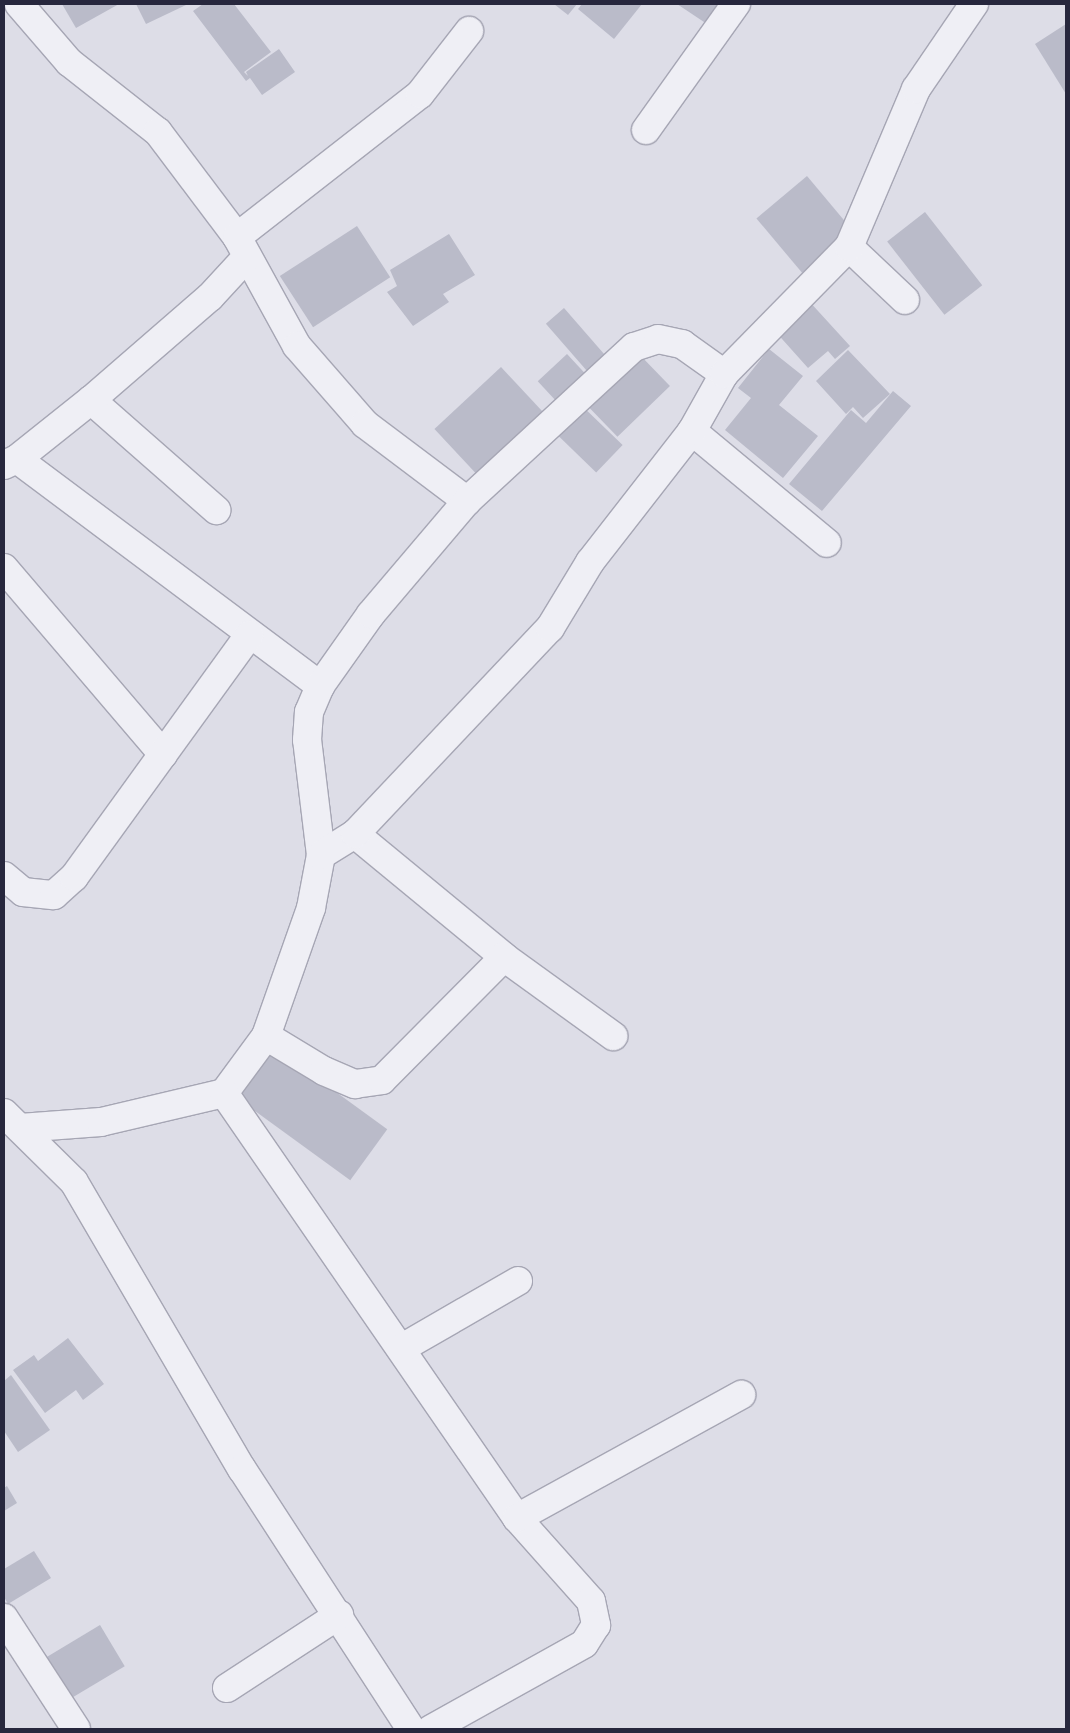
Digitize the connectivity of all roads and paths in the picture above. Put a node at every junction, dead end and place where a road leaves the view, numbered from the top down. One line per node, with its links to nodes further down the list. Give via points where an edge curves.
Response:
1 (19, 4): 7 (street, via 69,62 158,132)
2 (736, 4): 5 (street)
3 (974, 4): 6 (street, via 916,89)
4 (469, 30): 7 (street, via 420,94)
5 (646, 130)
6 (849, 247): 8 (street); 9 (street)
7 (241, 248): 10 (street, via 210,297); 13 (street, via 297,346 366,424)
8 (905, 300)
9 (724, 374): 11 (street); 13 (street, via 682,344 658,339 634,347)
10 (91, 400): 12 (street); 14 (street)
11 (692, 431): 15 (street); 20 (street, via 590,562 550,628)
12 (10, 462): 17 (street)
13 (467, 501): 18 (street, via 371,614)
14 (216, 510)
15 (827, 543)
16 (4, 568): 19 (street)
17 (249, 635): 18 (street); 19 (street)
18 (320, 686): 21 (street, via 309,712 307,740)
19 (163, 754): 22 (street, via 74,876 54,894 24,892)
20 (355, 834): 21 (street); 23 (street)
21 (321, 855): 24 (street, via 311,908)
22 (4, 876)
23 (504, 957): 24 (street, via 382,1080 355,1084 324,1072); 25 (street)
24 (266, 1036): 26 (street)
25 (613, 1036)
26 (224, 1093): 27 (street, via 101,1122); 29 (street)
27 (12, 1121): 32 (street, via 74,1182 242,1469)
28 (518, 1281): 29 (street)
29 (402, 1348): 31 (street)
30 (741, 1396): 31 (street)
31 (517, 1518): 37 (street, via 591,1601 596,1625 584,1644)
32 (339, 1615): 34 (street); 36 (street)
33 (4, 1618): 35 (street)
34 (227, 1688)
35 (76, 1729)
36 (411, 1729)
37 (431, 1729)

